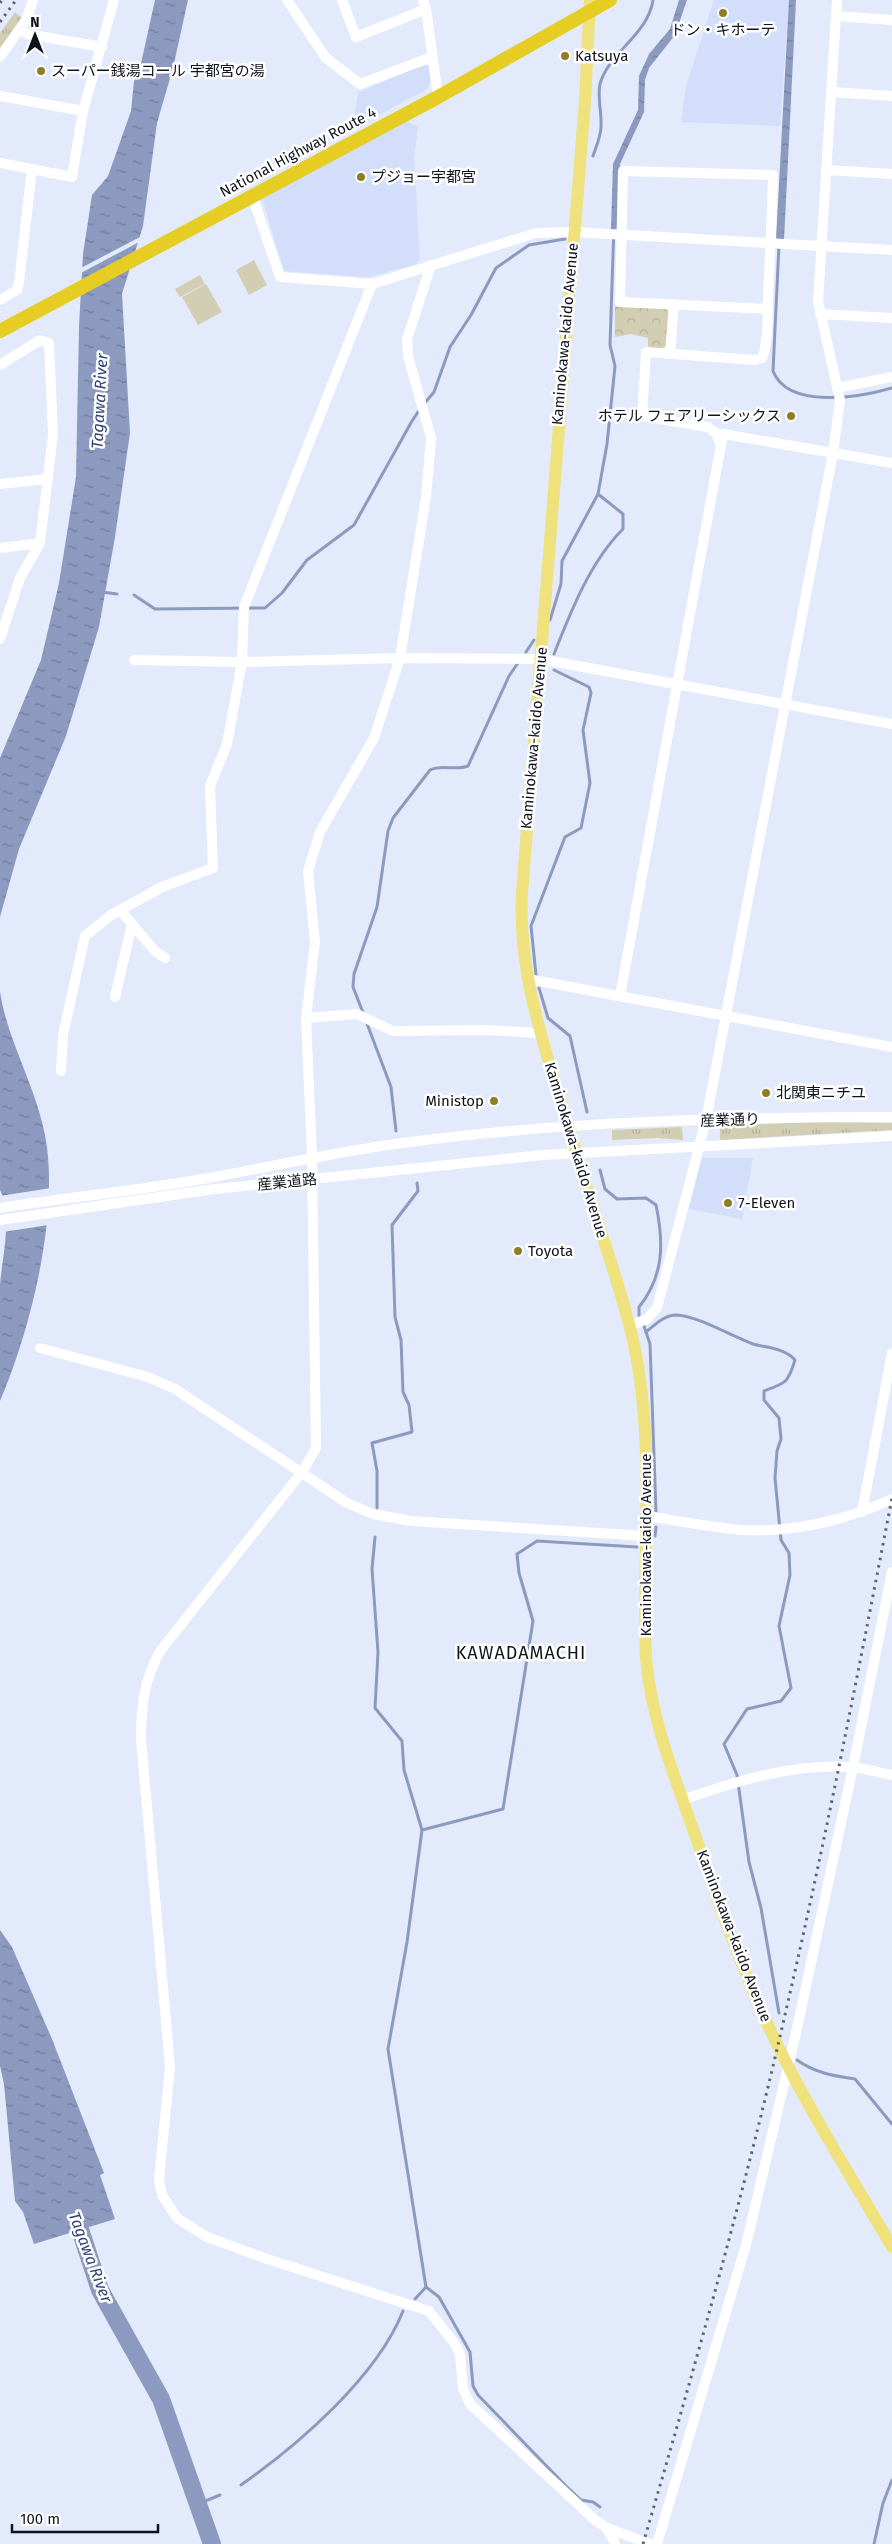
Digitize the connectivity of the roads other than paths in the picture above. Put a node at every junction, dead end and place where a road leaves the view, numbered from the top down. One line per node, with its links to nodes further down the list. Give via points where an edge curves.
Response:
1 (33, 0): 11 (street)
2 (114, 0): 12 (street)
3 (287, 0): 14 (street, via 326,58 360,84)
4 (342, 0): 7 (street, via 356,37)
5 (610, 0): 8 (highway, National Highway Route 4)
6 (837, 0): 9 (street)
7 (424, 5): 14 (street)
8 (590, 5): 18 (highway, National Highway Route 4); 25 (main road, Kaminokawa-kaido Avenue)
9 (836, 16): 10 (street); 15 (street)
10 (892, 20)
11 (20, 30): 12 (street); 13 (street)
12 (102, 47): 19 (street)
13 (0, 57)
14 (432, 57): 18 (street)
15 (832, 92): 17 (street); 22 (street)
16 (0, 96): 19 (street)
17 (892, 96)
18 (438, 97): 24 (highway, National Highway Route 4)
19 (83, 111): 21 (street, via 72,177)
20 (0, 163): 21 (street)
21 (32, 169): 32 (street, via 19,282 17,290)
22 (827, 170): 23 (street); 28 (street)
23 (892, 174)
24 (252, 195): 31 (street, via 280,277); 37 (highway, National Highway Route 4)
25 (574, 232): 26 (street); 30 (street, via 536,233); 51 (main road, Kaminokawa-kaido Avenue)
26 (622, 235): 27 (street); 27 (street, via 623,171 774,175); 33 (street, via 620,302)
27 (770, 243): 28 (street); 34 (street)
28 (823, 246): 29 (street); 35 (street, via 818,301)
29 (892, 250)
30 (432, 265): 31 (street); 50 (street, via 406,339 431,438 426,497)
31 (372, 284): 53 (street, via 244,607)
32 (0, 300)
33 (674, 304): 34 (street); 38 (street)
34 (767, 309): 38 (street, via 762,358)
35 (820, 314): 36 (street); 41 (street)
36 (892, 318)
37 (0, 331)
38 (670, 354): 42 (street, via 646,352 642,416 708,427 716,433)
39 (0, 365): 45 (street, via 40,340 49,343 53,434)
40 (892, 377): 41 (street)
41 (837, 388): 43 (street, via 840,400)
42 (721, 445): 43 (street, via 723,434); 54 (street)
43 (833, 453): 44 (street); 55 (street)
44 (892, 463)
45 (48, 479): 46 (street); 47 (street)
46 (1, 480)
47 (40, 542): 48 (street); 49 (street, via 20,578)
48 (0, 548)
49 (0, 640)
50 (400, 658): 51 (street); 53 (street); 64 (street, via 374,738 320,832 308,872 315,942)
51 (540, 659): 54 (street); 60 (main road, Kaminokawa-kaido Avenue, via 521,909 521,937)
52 (134, 660): 53 (street)
53 (242, 662): 57 (street, via 227,744 210,786 213,868 162,887)
54 (677, 684): 55 (street); 61 (street)
55 (785, 704): 56 (street); 63 (street)
56 (892, 724)
57 (120, 910): 58 (street); 67 (street, via 85,936 64,1035)
58 (132, 924): 59 (street); 62 (street)
59 (165, 958)
60 (528, 979): 61 (street); 65 (main road, Kaminokawa-kaido Avenue)
61 (620, 996): 63 (street)
62 (114, 997)
63 (726, 1016): 66 (street); 69 (street)
64 (306, 1018): 65 (street, via 357,1014 393,1031); 74 (street)
65 (540, 1033): 70 (main road, Kaminokawa-kaido Avenue)
66 (892, 1047)
67 (61, 1071)
68 (892, 1117): 69 (street, 産業通り)
69 (706, 1120): 70 (street, 産業通り); 72 (street)
70 (569, 1128): 73 (main road, Kaminokawa-kaido Avenue); 74 (street, 産業道路, via 410,1142)
71 (892, 1136): 72 (street, 産業通り)
72 (700, 1147): 73 (street, 産業通り); 78 (street, via 657,1308 647,1319)
73 (576, 1153): 75 (street, 産業道路); 78 (main road, Kaminokawa-kaido Avenue)
74 (312, 1157): 75 (street); 76 (street, 産業道路, via 213,1177)
75 (313, 1180): 77 (street, 産業道路, via 215,1189); 81 (street, via 316,1448)
76 (0, 1208)
77 (0, 1220)
78 (629, 1326): 84 (main road, Kaminokawa-kaido Avenue, via 645,1419)
79 (40, 1348): 81 (street, via 148,1377 175,1389)
80 (892, 1353): 83 (street)
81 (302, 1472): 85 (street, via 347,1503 389,1517 523,1530); 92 (street, via 170,1638 153,1664 143,1693 141,1739 170,2067 160,2172 162,2194 177,2218 207,2236 267,2259 429,2311 460,2354 464,2388 470,2404)
82 (892, 1499): 83 (street)
83 (862, 1512): 84 (street, via 822,1523 769,1530 742,1530)
84 (646, 1516): 85 (main road, Kaminokawa-kaido Avenue)
85 (646, 1536): 89 (main road, Kaminokawa-kaido Avenue, via 648,1679 661,1736)
86 (892, 1572): 87 (street)
87 (853, 1767): 88 (street); 89 (street, via 824,1766 771,1773); 90 (street)
88 (892, 1775)
89 (682, 1800): 90 (main road, Kaminokawa-kaido Avenue, via 738,1956)
90 (788, 2067): 91 (main road, Kaminokawa-kaido Avenue); 95 (street, via 746,2245)
91 (892, 2247)
92 (606, 2528): 93 (street); 94 (street)
93 (615, 2544)
94 (650, 2544)
95 (657, 2544)

